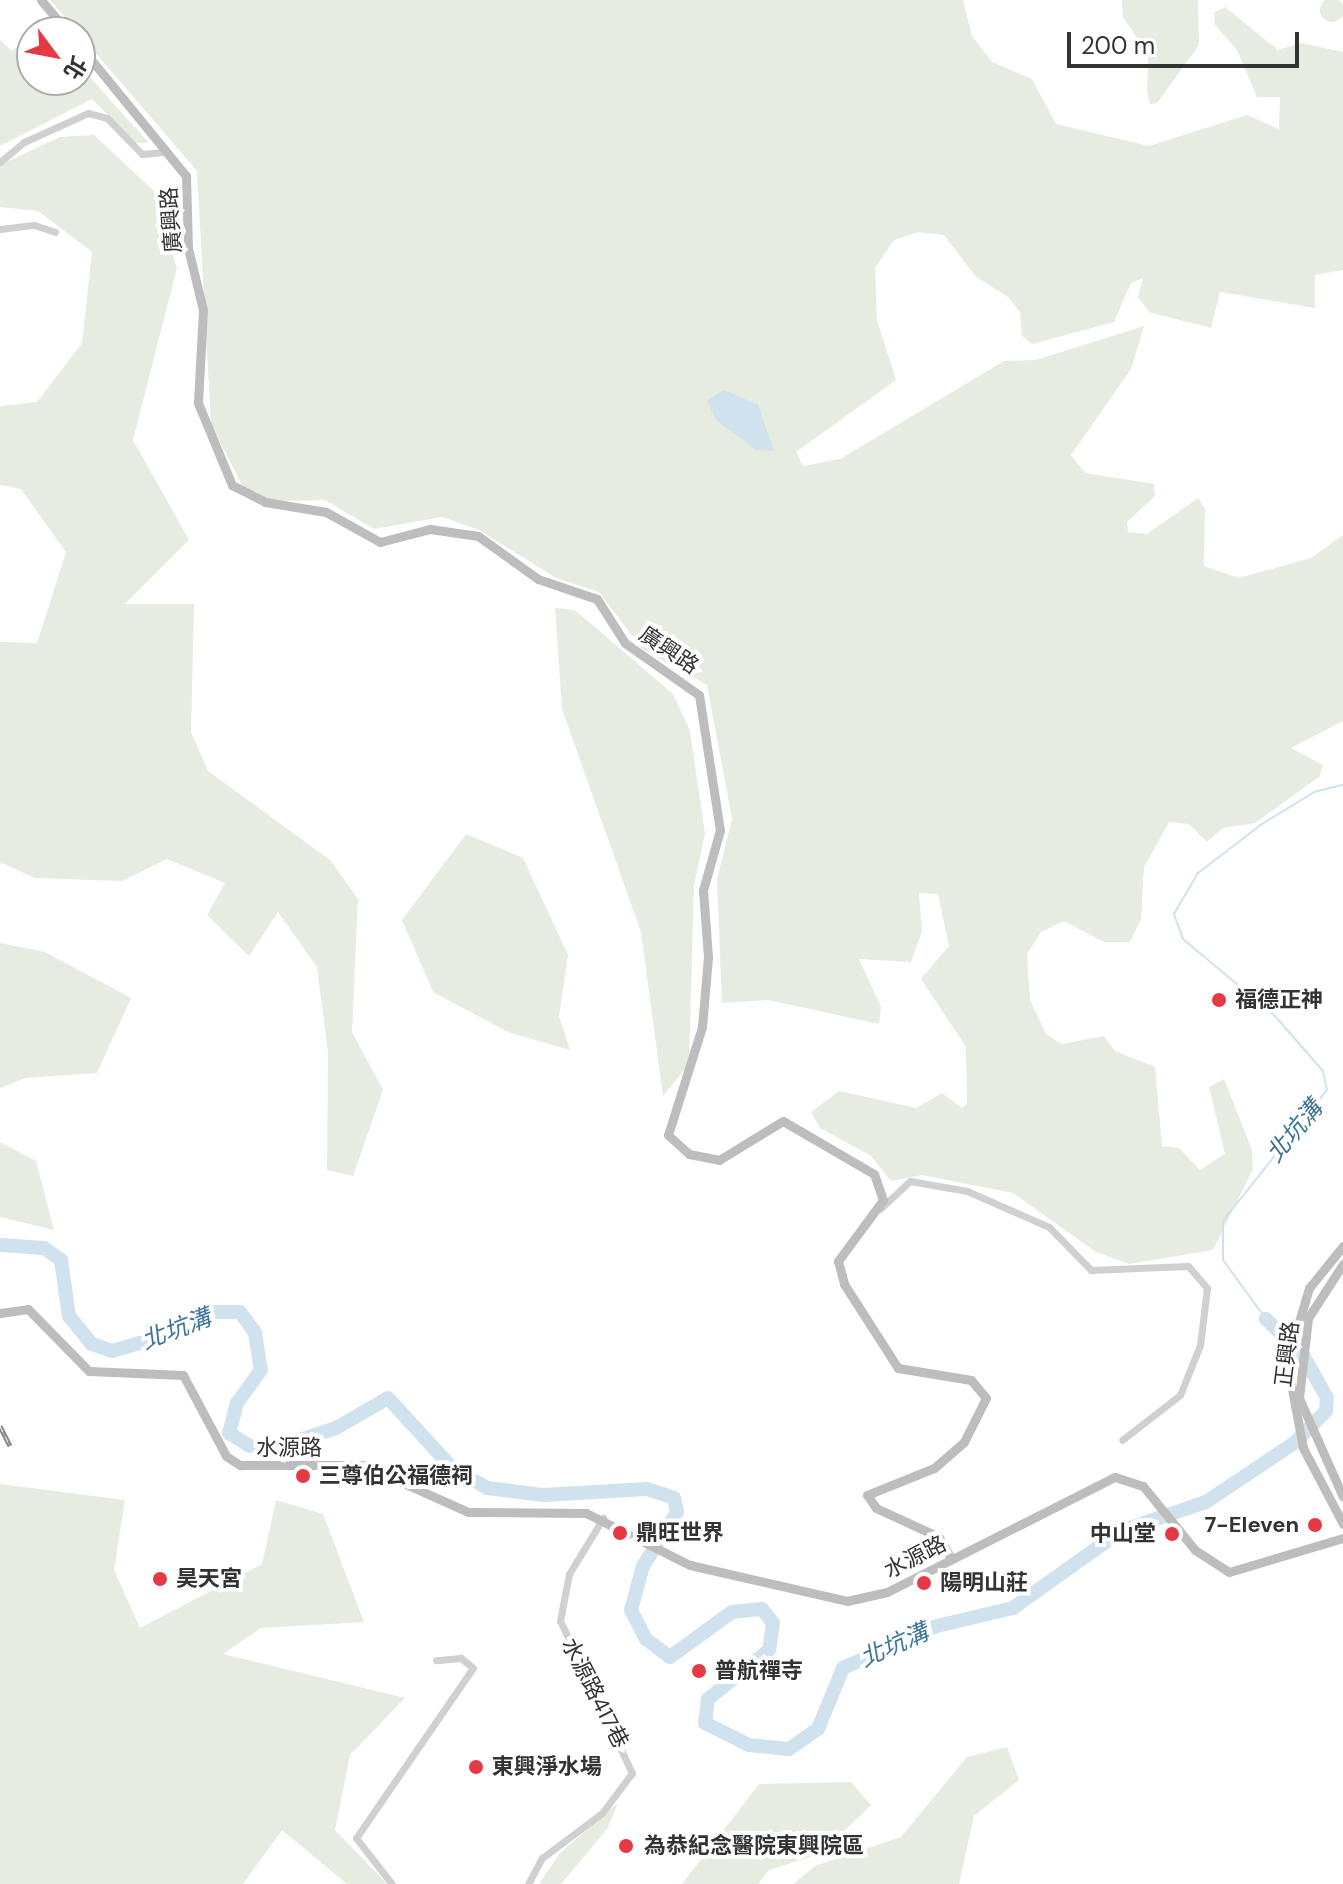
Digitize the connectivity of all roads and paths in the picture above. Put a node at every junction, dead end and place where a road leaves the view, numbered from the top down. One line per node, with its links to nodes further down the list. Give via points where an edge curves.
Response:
1 (41, 0): 2 (street)
2 (54, 16)
3 (96, 65): 4 (street, 廣興路)
4 (170, 152): 5 (street, via 142,154 107,118 88,113 24,142); 8 (street, 廣興路, via 191,199 188,248 203,310 198,403 232,485 265,502 326,512 380,542 430,529 478,536 538,579 597,599 625,643 693,685 704,704 706,765 720,830 703,890 708,957 702,1027 668,1135 689,1154 719,1160 763,1127 793,1124 874,1174)
5 (0, 162)
6 (0, 229): 7 (street, via 34,225)
7 (55, 232)
8 (879, 1210): 12 (street, via 910,1181 967,1191 1049,1227 1091,1270 1188,1266 1203,1282 1200,1345 1180,1395); 17 (street, via 838,1261 858,1309 906,1374 971,1380 986,1398 964,1442 934,1468 878,1484 867,1495 876,1508 939,1537)
9 (1343, 1246): 15 (street, 正興路, via 1309,1288 1287,1362 1303,1448)
10 (1343, 1264): 13 (street, 正興路, via 1322,1287 1303,1349 1301,1375 1305,1420)
11 (0, 1313): 14 (street, 水源路, via 28,1309 89,1371 183,1375 234,1463 363,1465 468,1512)
12 (1122, 1440)
13 (1343, 1497)
14 (603, 1518): 17 (street, 水源路, via 711,1571 757,1576 847,1601 887,1592); 20 (street, 水源路417巷, via 569,1574 560,1621 632,1773 602,1813 542,1858)
15 (1343, 1524)
16 (1343, 1538): 17 (street, 水源路, via 1239,1573 1214,1565 1136,1482 1106,1478)
17 (951, 1559)
18 (436, 1660): 19 (street, via 461,1658 473,1668 356,1838)
19 (392, 1884)
20 (528, 1884)

